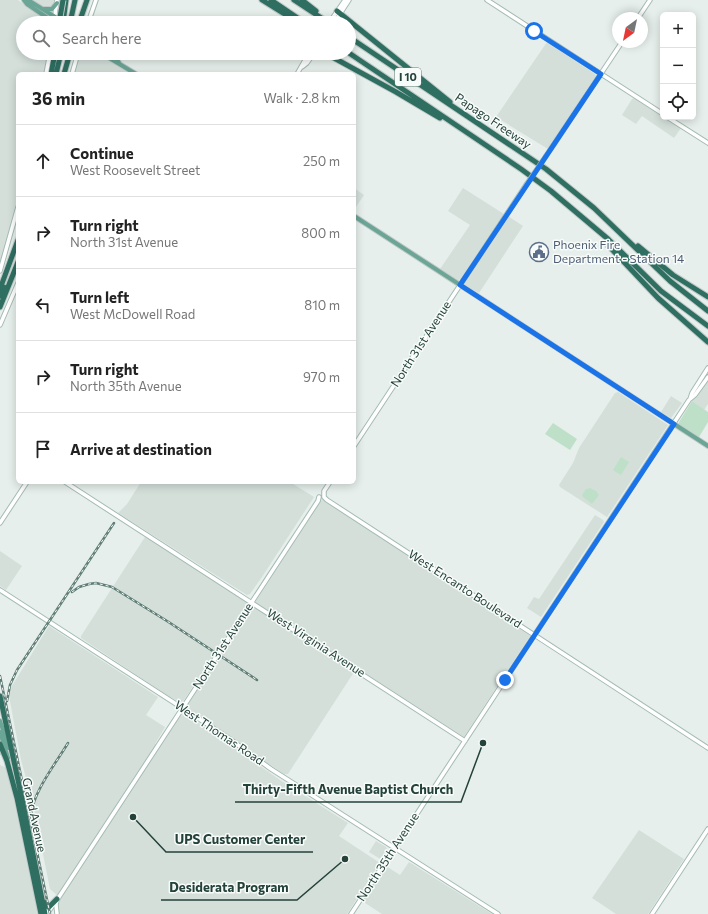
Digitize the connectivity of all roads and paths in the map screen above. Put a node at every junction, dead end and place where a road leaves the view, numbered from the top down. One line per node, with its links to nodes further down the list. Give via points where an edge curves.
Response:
1 (24, 0): 21 (main road)
2 (28, 0): 18 (main road)
3 (63, 0): 23 (highway, bridge)
4 (66, 0): 24 (highway)
5 (74, 0): 25 (highway)
6 (78, 0): 26 (highway)
7 (96, 0): 28 (street)
8 (262, 0): 29 (highway)
9 (272, 0): 30 (highway)
10 (294, 0): 31 (highway)
11 (302, 0): 32 (highway)
12 (345, 0): 19 (street)
13 (350, 0): 19 (street)
14 (487, 0): 61 (street)
15 (650, 0): 20 (street)
16 (57, 1): 18 (main road, via 52,9); 22 (street)
17 (87, 1): 27 (highway)
18 (43, 9): 22 (main road)
19 (339, 12): 33 (street); 34 (street); 35 (highway)
20 (642, 12)
21 (48, 16)
22 (55, 16)
23 (59, 16)
24 (60, 16)
25 (71, 16)
26 (75, 16)
27 (82, 16)
28 (90, 16)
29 (288, 16)
30 (295, 16)
31 (319, 16)
32 (321, 16)
33 (335, 16)
34 (337, 16)
35 (344, 16)
36 (356, 26): 63 (highway)
37 (356, 42): 63 (highway, Papago Freeway / I 10)
38 (618, 48): 61 (street, North 31st Avenue)
39 (356, 58): 65 (highway, Papago Freeway / I 10)
40 (49, 60): 53 (street)
41 (54, 60): 54 (highway)
42 (59, 60): 55 (highway)
43 (66, 60): 56 (highway)
44 (68, 60): 57 (highway)
45 (76, 60): 58 (street)
46 (114, 60): 51 (main road)
47 (117, 60): 51 (main road)
48 (305, 60): 52 (street)
49 (309, 60): 52 (street)
50 (338, 60): 65 (highway)
51 (120, 63): 59 (main road)
52 (301, 68): 60 (street)
53 (46, 72)
54 (51, 72)
55 (56, 72)
56 (64, 72)
57 (65, 72)
58 (73, 72)
59 (133, 72)
60 (298, 72)
61 (601, 74): 62 (street); 75 (street, North 31st Avenue, bridge)
62 (660, 112)
63 (468, 116): 67 (highway, Papago Freeway / I 10, via 546,169)
64 (672, 120): 66 (street)
65 (472, 136): 70 (highway, Papago Freeway / I 10, via 551,191)
66 (708, 143)
67 (594, 208): 79 (highway, via 663,268); 81 (highway, Papago Freeway / I 10, via 667,278)
68 (16, 214): 74 (street)
69 (356, 217): 75 (main road)
70 (584, 218): 83 (highway, Papago Freeway / I 10, via 661,291); 84 (highway, via 654,293)
71 (16, 245): 77 (highway)
72 (16, 253): 78 (highway)
73 (16, 267): 80 (highway)
74 (0, 271)
75 (460, 285): 88 (main road); 89 (street, North 31st Avenue)
76 (16, 288): 82 (street)
77 (0, 289)
78 (0, 296)
79 (708, 297)
80 (0, 307)
81 (708, 311)
82 (0, 325)
83 (708, 326)
84 (708, 342)
85 (708, 368): 87 (street, North 35th Avenue)
86 (708, 377): 87 (street, North 35th Avenue)
87 (689, 400): 88 (street, North 35th Avenue)
88 (674, 424): 90 (main road); 98 (street, North 35th Avenue)
89 (356, 443)
90 (708, 446)
91 (26, 484): 95 (street)
92 (68, 484): 97 (street, West Virginia Avenue)
93 (329, 484): 98 (street, West Encanto Boulevard, via 324,495 327,500)
94 (319, 497): 97 (street, North 31st Avenue)
95 (0, 523)
96 (0, 590): 100 (street, West Thomas Road)
97 (252, 602): 100 (street, North 31st Avenue); 103 (street, West Virginia Avenue)
98 (535, 635): 103 (street, North 35th Avenue); 105 (street, West Encanto Boulevard)
99 (0, 696): 107 (highway)
100 (182, 708): 109 (street, West Thomas Road); 111 (street, North 31st Avenue)
101 (0, 721): 107 (main road, Grand Avenue)
102 (0, 732): 106 (main road, Grand Avenue)
103 (465, 741): 109 (street, North 35th Avenue)
104 (0, 744): 106 (highway)
105 (708, 748)
106 (17, 798): 112 (highway, Grand Avenue)
107 (24, 809): 110 (highway, Grand Avenue)
108 (708, 829): 117 (street)
109 (394, 848): 115 (street, North 35th Avenue); 116 (street, West Thomas Road)
110 (42, 898): 111 (highway, via 49,907); 113 (highway, Grand Avenue)
111 (57, 899): 113 (street, North 31st Avenue); 114 (street)
112 (41, 914)
113 (46, 914)
114 (57, 914)
115 (351, 914)
116 (498, 914)
117 (652, 914)

